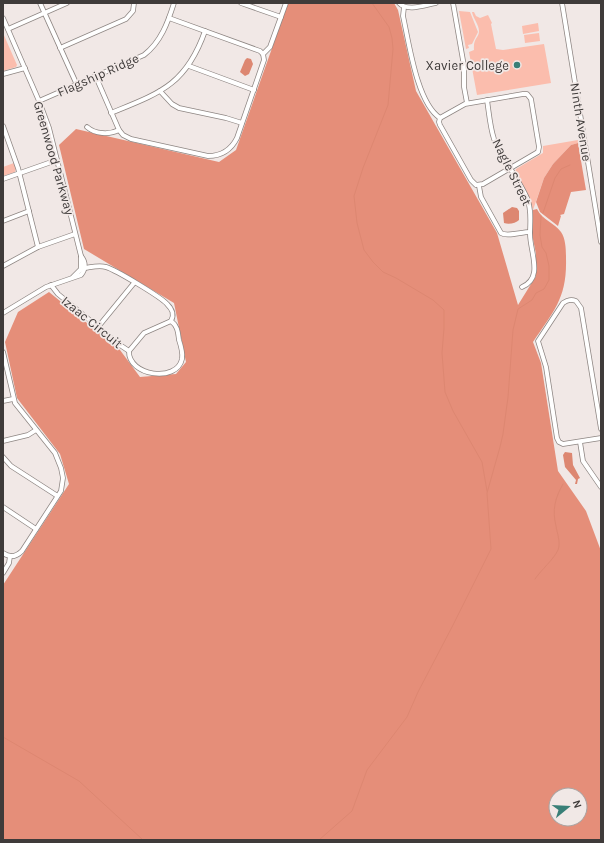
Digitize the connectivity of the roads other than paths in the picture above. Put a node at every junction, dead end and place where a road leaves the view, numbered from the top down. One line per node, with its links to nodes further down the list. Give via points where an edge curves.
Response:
1 (40, 3): 12 (street)
2 (67, 3): 12 (street)
3 (134, 3): 18 (street, via 133,10 126,19)
4 (174, 3): 15 (street, Flagship Ridge)
5 (241, 3): 13 (street)
6 (286, 3): 13 (street)
7 (399, 3): 11 (street)
8 (436, 3): 11 (street)
9 (454, 3): 29 (street, via 464,66)
10 (562, 3): 45 (street, Ninth Avenue)
11 (404, 7): 31 (street, via 403,16 420,88 433,113)
12 (44, 13): 16 (street); 18 (street)
13 (281, 17): 19 (street, via 270,47)
14 (3, 18): 16 (street, Greenwood Parkway)
15 (169, 18): 17 (street); 23 (street, Flagship Ridge, via 160,38 149,51)
16 (8, 29): 21 (street, Greenwood Parkway)
17 (205, 31): 19 (street); 20 (street)
18 (60, 48): 24 (street)
19 (263, 54): 25 (street, via 264,60)
20 (189, 66): 25 (street); 26 (street, via 177,79)
21 (25, 68): 22 (street); 28 (street, Greenwood Parkway)
22 (3, 74)
23 (96, 77): 24 (street, Flagship Ridge); 30 (street)
24 (77, 85): 28 (street, Flagship Ridge)
25 (254, 90): 32 (street)
26 (160, 91): 30 (street); 32 (street, via 179,108)
27 (487, 100): 29 (street); 37 (street, Nagle Street, via 493,135); 37 (street, via 524,94 529,95 531,99 539,150 535,155)
28 (40, 101): 36 (street, Greenwood Parkway)
29 (466, 103): 31 (street)
30 (111, 113): 35 (street)
31 (440, 118): 40 (street, via 440,125 472,183)
32 (242, 123): 35 (street, via 232,146 224,153 213,156 131,139)
33 (3, 126): 38 (street)
34 (87, 127): 35 (street, via 90,130 108,133)
35 (119, 130)
36 (57, 160): 38 (street); 44 (street, Greenwood Parkway)
37 (510, 168): 40 (street); 43 (street, Nagle Street, via 529,203)
38 (19, 173): 39 (street); 41 (street)
39 (3, 179)
40 (479, 186): 43 (street, via 482,199 501,233 507,235)
41 (29, 211): 42 (street); 46 (street)
42 (3, 222)
43 (530, 232): 53 (street, Nagle Street, via 534,274 528,284)
44 (75, 234): 46 (street); 47 (street, Greenwood Parkway)
45 (601, 242)
46 (38, 247): 48 (street)
47 (81, 256): 49 (street, Greenwood Parkway); 50 (street, via 81,269)
48 (3, 266)
49 (85, 268): 50 (street, via 81,275); 51 (street, Izaac Circuit, via 106,267)
50 (73, 277): 52 (street)
51 (134, 283): 55 (street, Izaac Circuit, via 167,304 173,314); 56 (street)
52 (52, 285): 54 (street); 56 (street, Izaac Circuit, via 58,294)
53 (522, 287)
54 (3, 313)
55 (172, 320): 57 (street, via 144,333); 57 (street, Izaac Circuit, via 176,326 182,355 175,370 164,373 144,372 130,358)
56 (98, 327): 57 (street, Izaac Circuit)
57 (129, 351)
58 (3, 352): 59 (street)
59 (4, 361): 60 (street)
60 (13, 399): 61 (street); 63 (street)
61 (3, 401)
62 (601, 429): 66 (street, via 581,308 576,301 569,300 564,303 538,342 546,367 558,440 564,444)
63 (36, 430): 65 (street, via 28,435); 69 (street, via 57,458 63,478)
64 (601, 438): 66 (street)
65 (3, 441)
66 (580, 442): 68 (street, via 583,461)
67 (3, 457): 70 (street, via 11,466)
68 (601, 486)
69 (62, 487): 70 (street); 71 (street)
70 (56, 495): 71 (street)
71 (52, 504): 73 (street)
72 (3, 507): 73 (street)
73 (36, 529): 75 (street, via 20,553)
74 (3, 553): 75 (street)
75 (10, 556): 76 (street)
76 (3, 573)

